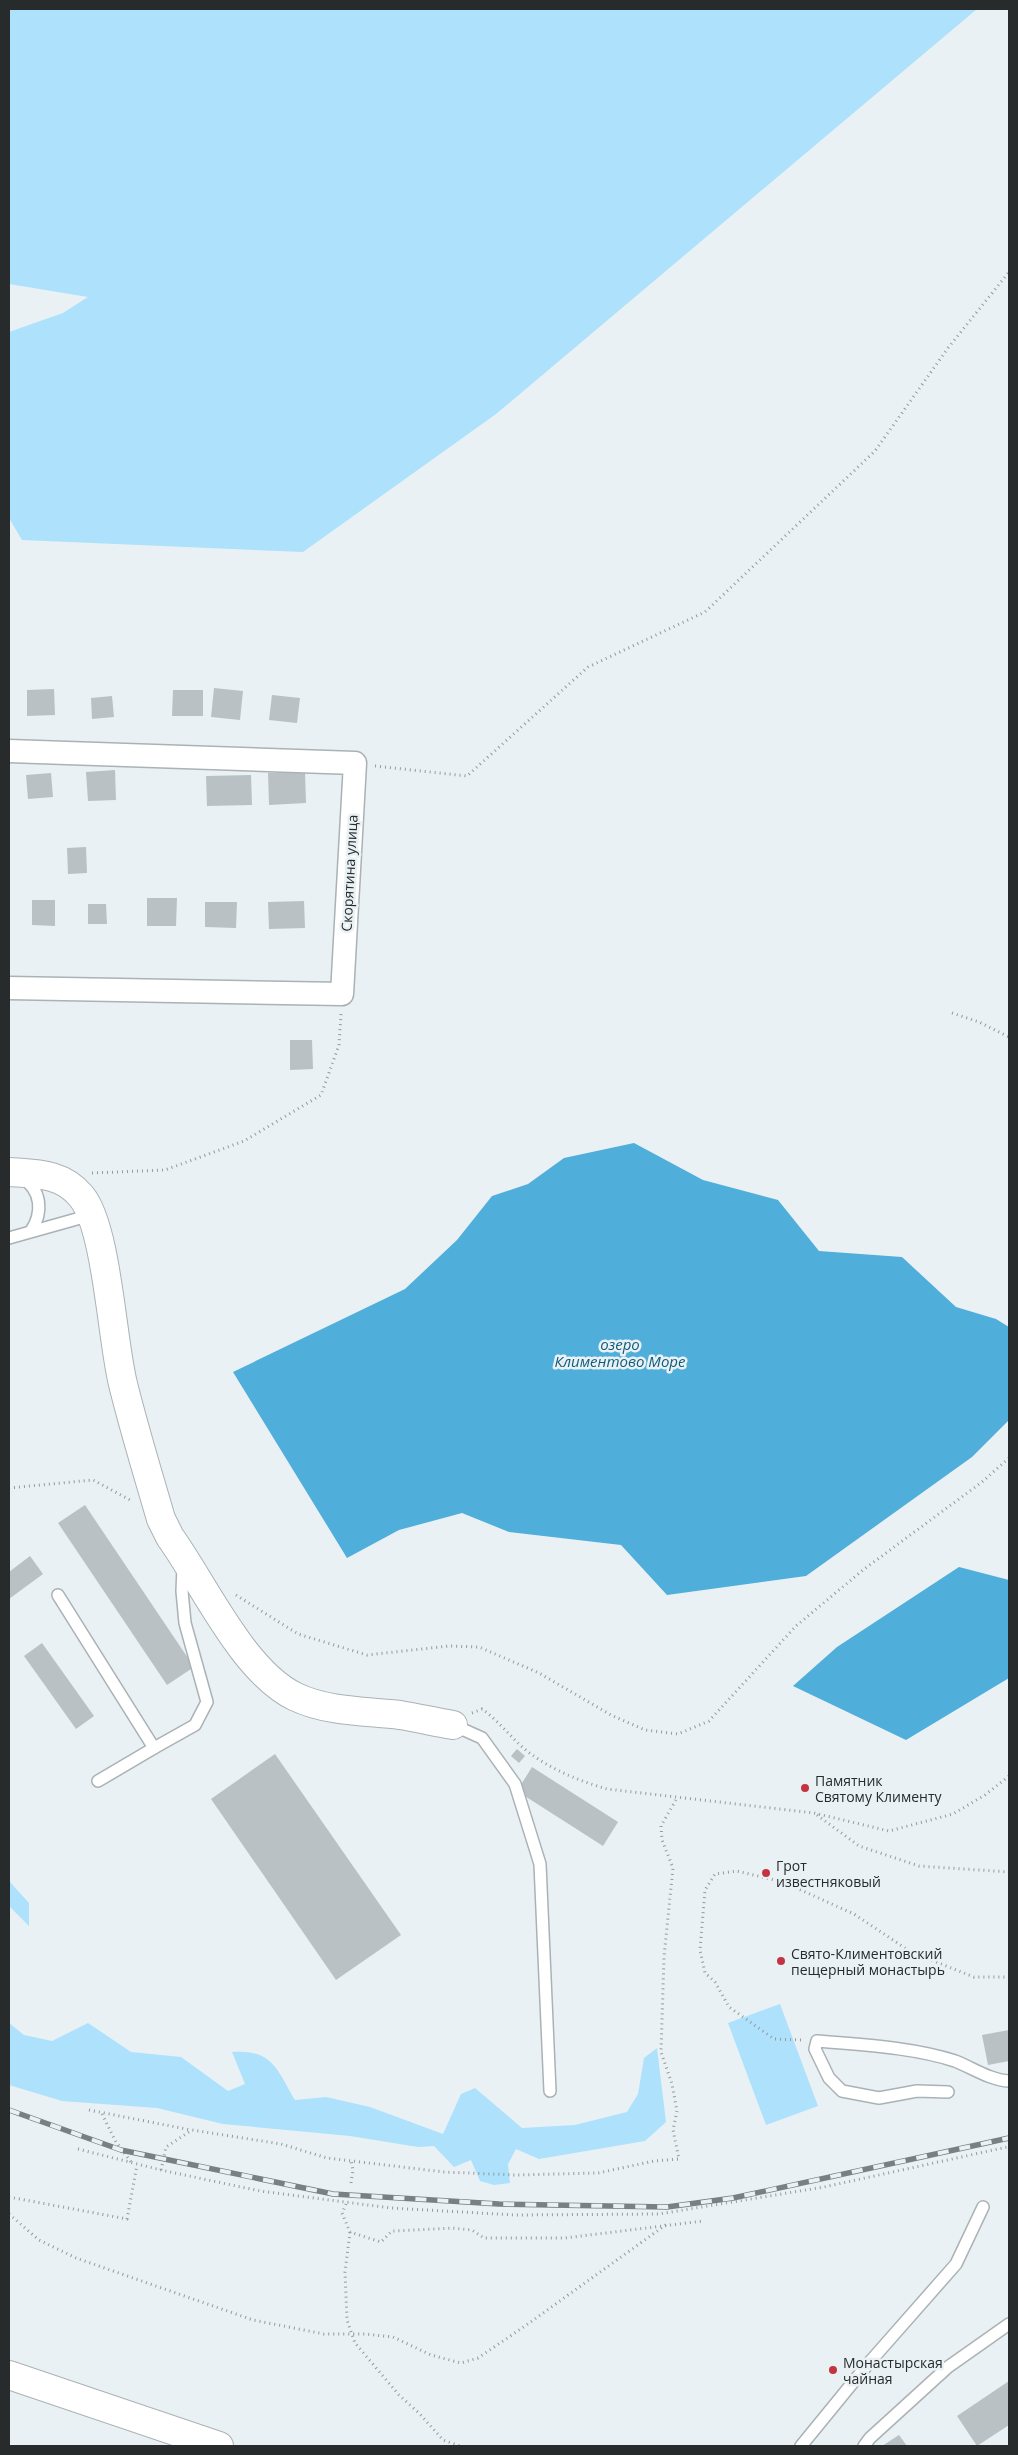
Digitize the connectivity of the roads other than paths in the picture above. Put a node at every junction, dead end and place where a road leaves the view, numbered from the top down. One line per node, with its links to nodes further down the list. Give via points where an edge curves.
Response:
1 (9, 751): 2 (street, Скорятина улица, via 355,763 342,994)
2 (9, 988)
3 (10, 1172): 4 (street, via 52,1175 71,1185); 5 (lane, via 27,1181 36,1193 40,1207)
4 (92, 1215): 5 (lane); 7 (street, via 122,1383 161,1519)
5 (31, 1231): 6 (lane)
6 (9, 1238)
7 (183, 1556): 9 (street, via 238,1641 279,1687 296,1697 325,1706); 10 (lane, via 184,1623 207,1702 196,1725)
8 (58, 1595): 10 (lane)
9 (453, 1725): 13 (lane, via 482,1738 515,1784 540,1864)
10 (154, 1748): 11 (lane)
11 (98, 1781)
12 (1009, 2082): 14 (lane, via 955,2061 918,2052 817,2041 816,2049 829,2078 842,2091 879,2098 917,2091)
13 (550, 2091)
14 (948, 2092)
15 (983, 2207): 19 (lane, via 956,2264 868,2364)
16 (1009, 2324): 20 (lane, via 948,2367)
17 (9, 2375): 18 (street)
18 (219, 2446)
19 (802, 2446)
20 (864, 2446)

